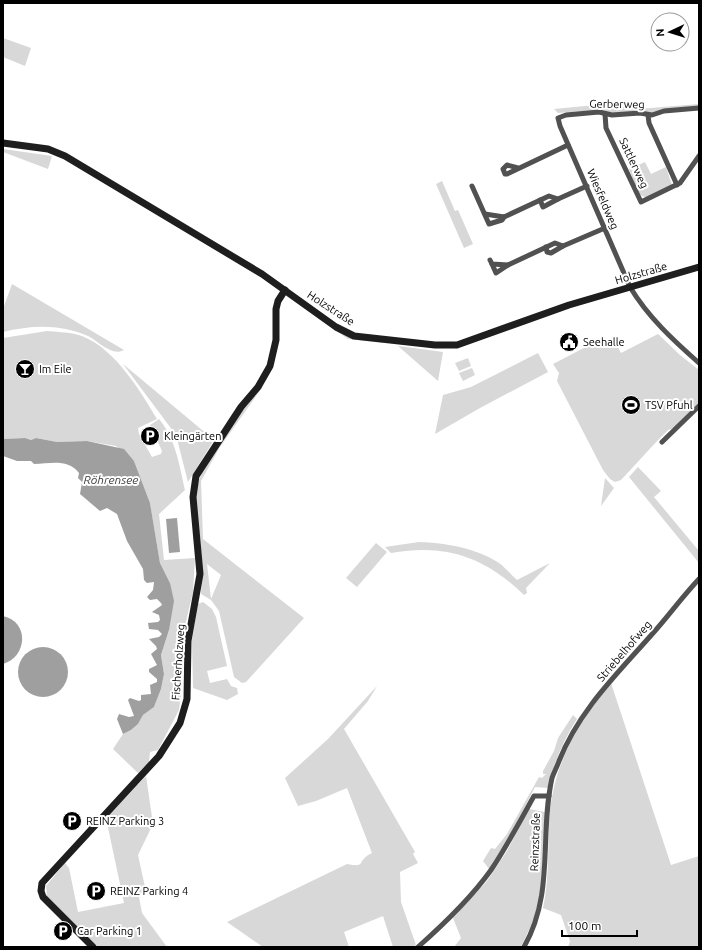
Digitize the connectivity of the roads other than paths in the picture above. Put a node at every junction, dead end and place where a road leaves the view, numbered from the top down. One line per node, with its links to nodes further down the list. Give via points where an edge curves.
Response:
1 (699, 108): 3 (street, Gerberweg)
2 (605, 114): 3 (street, Gerberweg); 4 (street, Gerberweg, via 599,112); 9 (street, Sattlerweg, via 606,128 640,202)
3 (648, 115): 9 (street, via 649,123)
4 (558, 118): 6 (street, Wiesfeldweg)
5 (3, 143): 18 (street, Holzstraße, via 48,149 65,156)
6 (568, 144): 8 (street); 11 (street, Wiesfeldweg)
7 (699, 156): 9 (street)
8 (518, 168)
9 (676, 185)
10 (472, 186): 12 (street)
11 (587, 186): 13 (street, via 558,199 549,196); 14 (street, Wiesfeldweg)
12 (485, 214): 13 (street); 13 (street, via 491,225)
13 (504, 217)
14 (605, 228): 15 (street, via 563,246 555,243); 17 (street, Wiesfeldweg)
15 (508, 265): 15 (street, via 491,262 496,273)
16 (699, 268): 17 (street, Holzstraße)
17 (630, 287): 18 (street, Holzstraße, via 535,316 465,343 446,346 350,334 336,327); 19 (street, Wiesfeldweg, via 658,325)
18 (285, 290): 25 (street, Fischerholzweg, via 276,309 276,340 270,366 258,387 241,407 201,466 193,487 200,574 188,641 188,686 184,711 159,756 42,883 43,897)
19 (699, 363)
20 (699, 406): 21 (street)
21 (662, 442)
22 (699, 579): 23 (street, Striebelhofweg, via 597,697)
23 (568, 738): 24 (street, Reinzstraße, via 553,776)
24 (549, 796): 26 (street, via 534,796 490,871 467,900); 27 (street, Reinzstraße, via 545,883 536,923)
25 (92, 947)
26 (418, 947)
27 (524, 947)

